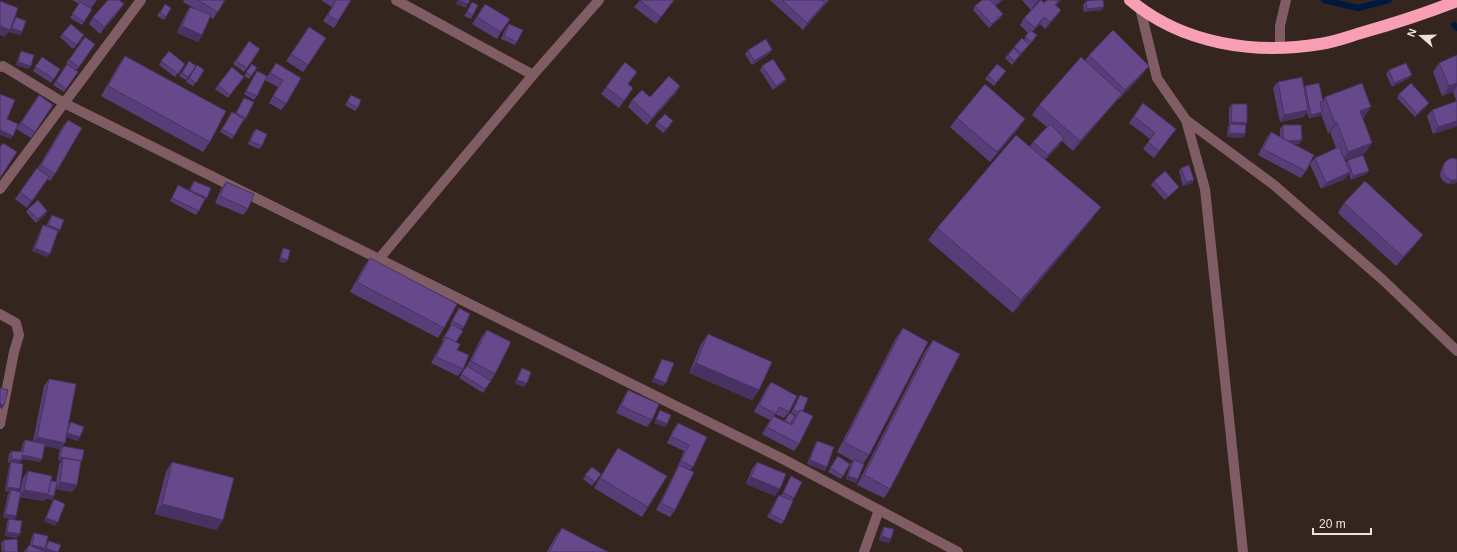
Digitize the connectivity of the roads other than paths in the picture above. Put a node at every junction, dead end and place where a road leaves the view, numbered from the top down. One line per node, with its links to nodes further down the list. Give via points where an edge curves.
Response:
1 (141, 0): 11 (street)
2 (396, 0): 10 (street)
3 (600, 0): 10 (street)
4 (1130, 0): 7 (highway)
5 (1286, 0): 8 (street, via 1280,26)
6 (1457, 2): 8 (highway, via 1412,18 1321,44)
7 (1140, 8): 8 (highway, via 1160,20 1206,40 1254,48); 12 (street, via 1157,78)
8 (1280, 48)
9 (1, 66): 11 (street)
10 (533, 75): 14 (street)
11 (64, 103): 13 (street); 14 (street)
12 (1186, 120): 16 (street, via 1274,185 1382,280); 21 (street, via 1205,189)
13 (0, 189)
14 (380, 259): 18 (street, via 783,459)
15 (0, 314): 17 (street, via 16,323 19,335)
16 (1457, 351)
17 (0, 424)
18 (879, 510): 19 (street); 20 (street)
19 (864, 552)
20 (958, 552)
21 (1243, 552)

